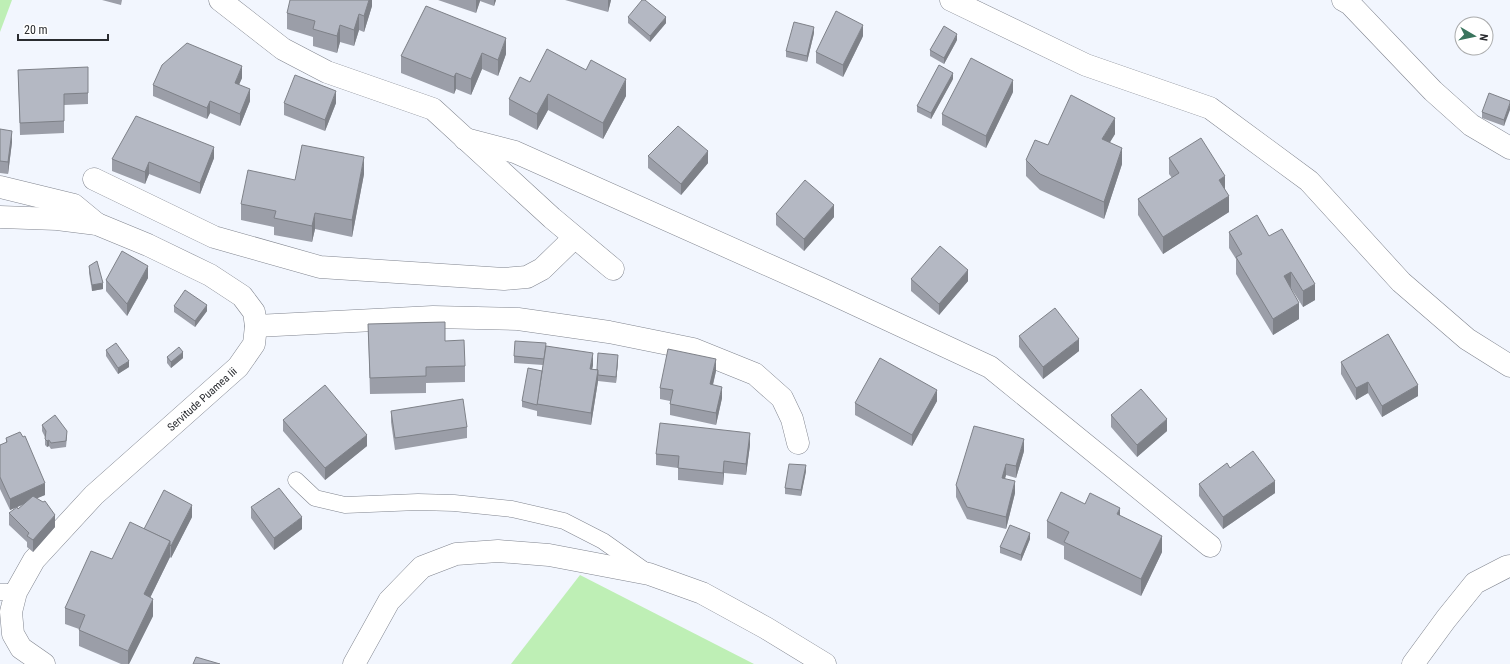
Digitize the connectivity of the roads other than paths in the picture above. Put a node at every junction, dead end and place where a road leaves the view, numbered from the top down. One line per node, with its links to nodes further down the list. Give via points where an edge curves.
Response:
1 (220, 0): 4 (street, via 283,49 327,72 433,109)
2 (951, 0): 13 (street, via 1086,65 1210,108 1308,181 1402,282 1467,339)
3 (1342, 0): 5 (street, via 1350,4 1433,91 1471,125)
4 (465, 139): 10 (street); 16 (street, via 515,152 990,367)
5 (1510, 148)
6 (94, 179): 10 (street, via 214,237 320,267 504,279 527,278 542,269)
7 (0, 187): 9 (street, via 74,205)
8 (0, 217): 9 (street, Servitude Puamea Iii, via 57,219)
9 (97, 224): 12 (street, Servitude Puamea Iii, via 210,275 242,296 254,312)
10 (574, 238): 11 (street)
11 (613, 269)
12 (256, 326): 14 (street, via 433,317 518,319 610,332 693,349 755,374 782,398 792,419); 19 (street, Servitude Puamea Iii, via 254,344 238,367 94,495)
13 (1510, 366)
14 (798, 443)
15 (296, 480): 18 (lane, via 315,498 345,505 454,503 512,509 564,522 603,541)
16 (1210, 546)
17 (1510, 566): 23 (street, via 1475,582)
18 (649, 574): 21 (street, via 549,555 498,551 456,554 422,567 389,601); 22 (street, via 702,593)
19 (8, 592): 20 (street, Servitude Puamea Iii, via 13,634 21,648)
20 (44, 664)
21 (354, 664)
22 (825, 664)
23 (1414, 664)

